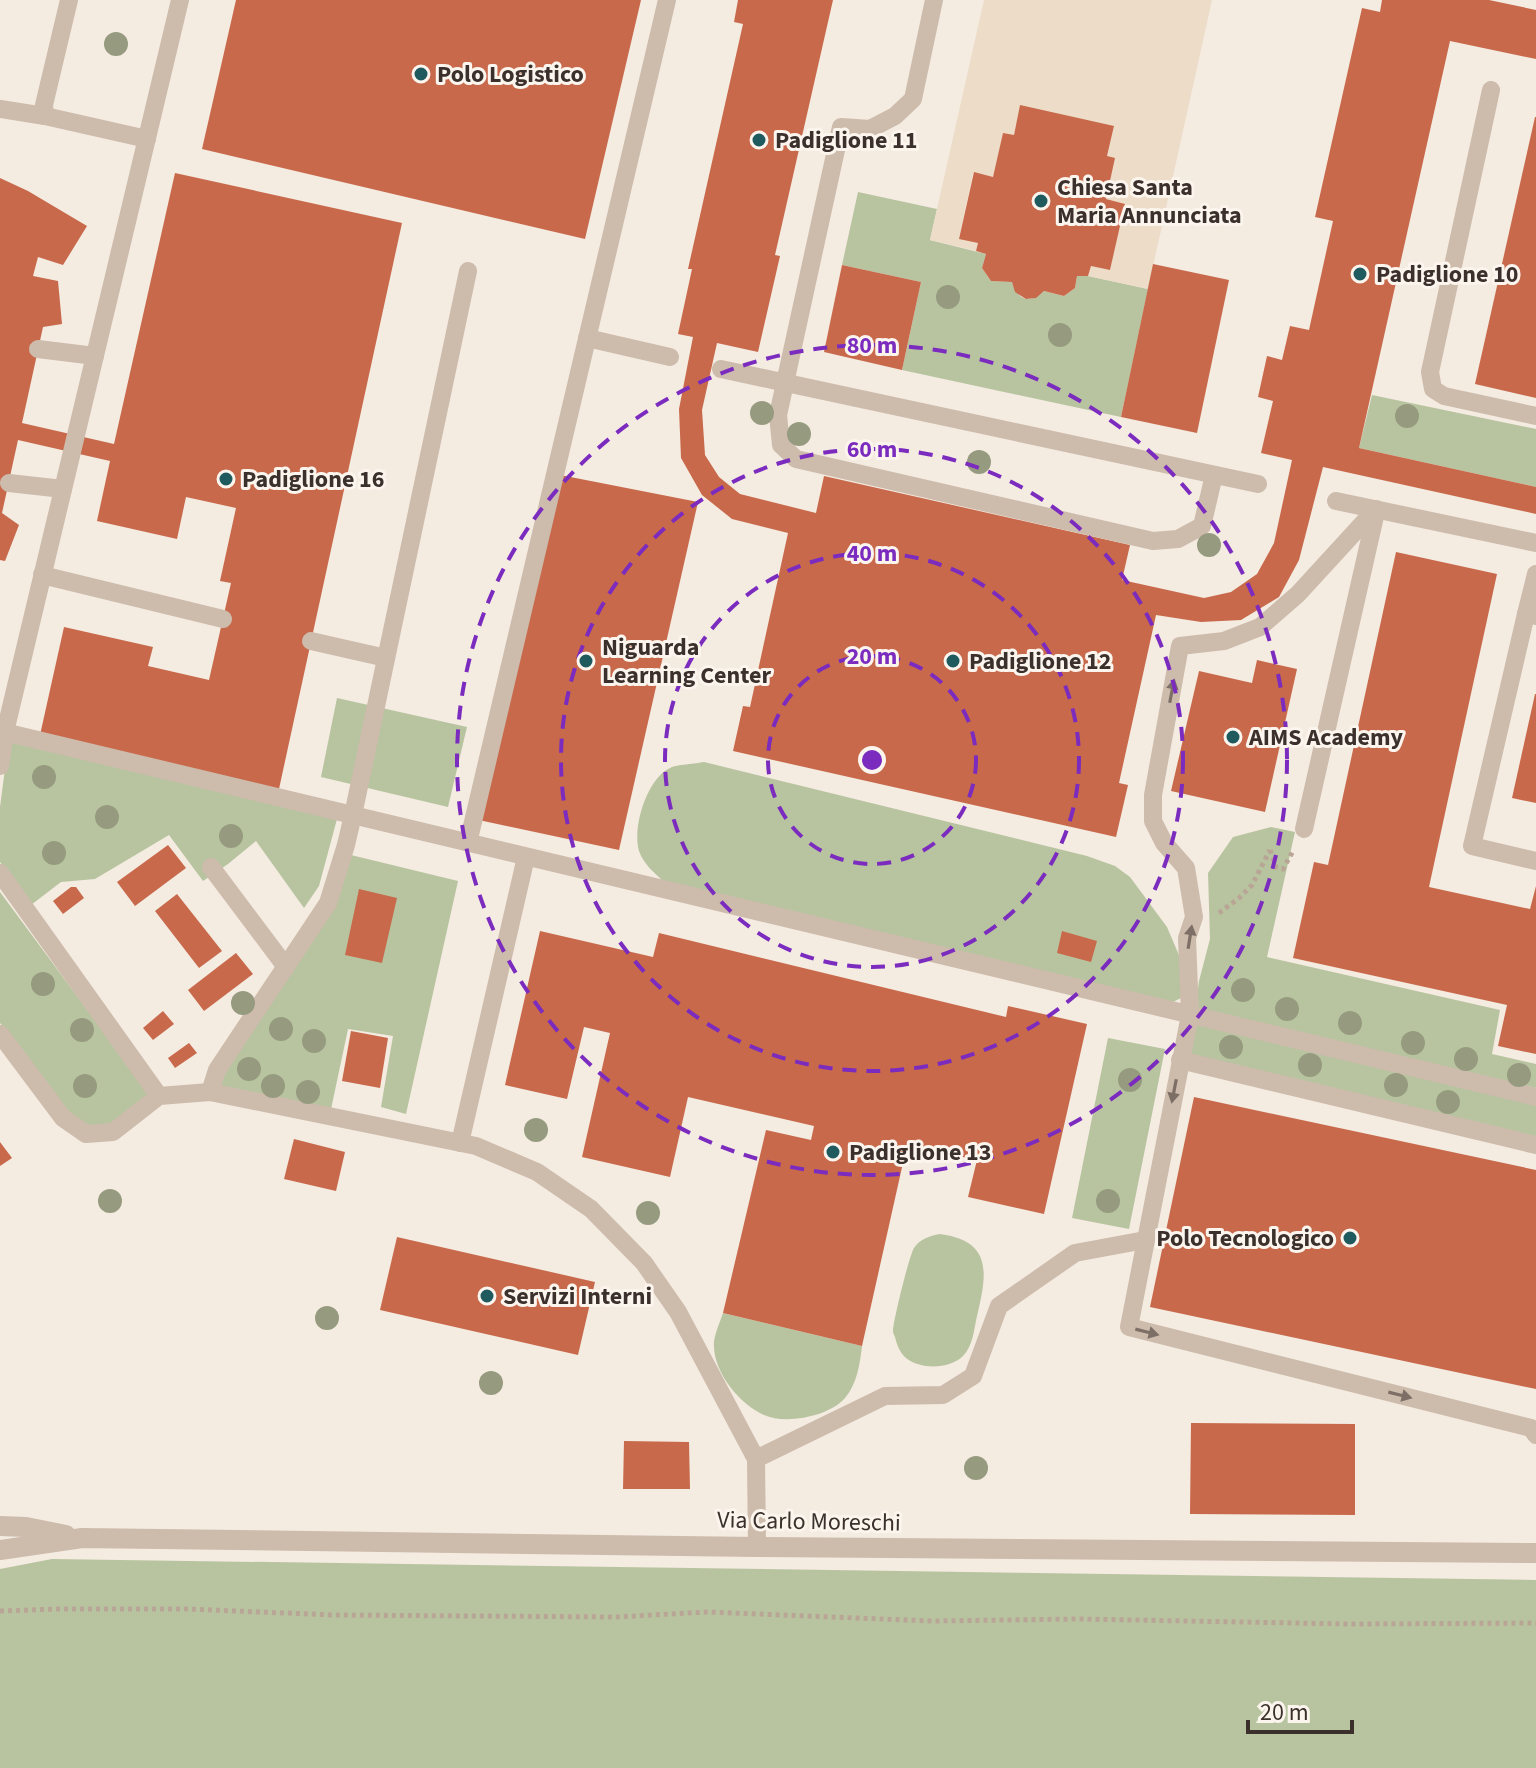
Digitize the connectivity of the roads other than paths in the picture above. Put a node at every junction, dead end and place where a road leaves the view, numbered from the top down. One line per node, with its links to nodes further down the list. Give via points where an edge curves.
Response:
1 (69, 0): 7 (lane)
2 (180, 0): 8 (lane)
3 (667, 0): 10 (lane)
4 (934, 0): 15 (lane, via 913,99 870,129 841,127)
5 (1491, 90): 16 (lane, via 1430,372 1433,389 1444,396)
6 (0, 109): 7 (lane)
7 (45, 116): 8 (lane)
8 (147, 139): 12 (lane)
9 (468, 271): 29 (lane)
10 (587, 338): 13 (lane); 34 (lane)
11 (38, 349): 12 (lane)
12 (95, 356): 20 (lane)
13 (670, 357)
14 (721, 369): 15 (lane)
15 (785, 383): 17 (lane); 17 (lane, via 778,415 781,445 796,459 1153,541 1178,539 1202,526)
16 (1536, 416)
17 (1214, 475): 19 (lane)
18 (9, 483): 20 (lane)
19 (1258, 484)
20 (63, 489): 25 (lane)
21 (1336, 501): 22 (lane)
22 (1376, 509): 23 (lane); 33 (lane); 40 (lane, one-way to 22, via 1187,938 1194,917 1186,868 1153,821 1180,646 1224,641 1260,627)
23 (1536, 543)
24 (1536, 574): 26 (lane)
25 (42, 575): 27 (lane); 30 (lane)
26 (1531, 615): 36 (lane, via 1472,846)
27 (223, 619)
28 (311, 641): 29 (lane)
29 (386, 658): 32 (lane)
30 (2, 732): 31 (lane); 32 (lane)
31 (0, 766)
32 (353, 815): 34 (lane); 39 (lane, via 328,903)
33 (1304, 829)
34 (468, 843): 35 (lane)
35 (526, 857): 40 (lane); 46 (lane)
36 (1536, 861)
37 (211, 867): 39 (lane)
38 (0, 873): 44 (lane)
39 (286, 967): 43 (lane, via 217,1070)
40 (1190, 1015): 42 (lane); 45 (lane)
41 (0, 1034): 44 (lane, via 63,1118 86,1134 113,1132)
42 (1180, 1060): 47 (lane); 48 (lane, one-way to 48)
43 (210, 1092): 44 (lane); 46 (lane)
44 (159, 1096)
45 (1536, 1097)
46 (460, 1143): 50 (lane, via 537,1172 591,1209 644,1263 678,1312)
47 (1536, 1145)
48 (1145, 1240): 49 (lane, one-way to 49, via 1129,1327); 50 (lane, via 1075,1253 999,1306 973,1376 943,1395 885,1396)
49 (1534, 1431)
50 (756, 1459): 53 (lane)
51 (0, 1526): 52 (street, Via Carlo Moreschi)
52 (82, 1538): 53 (street, Via Carlo Moreschi); 54 (street, Via Carlo Moreschi)
53 (757, 1547): 55 (street, Via Carlo Moreschi)
54 (0, 1550)
55 (1536, 1553)

